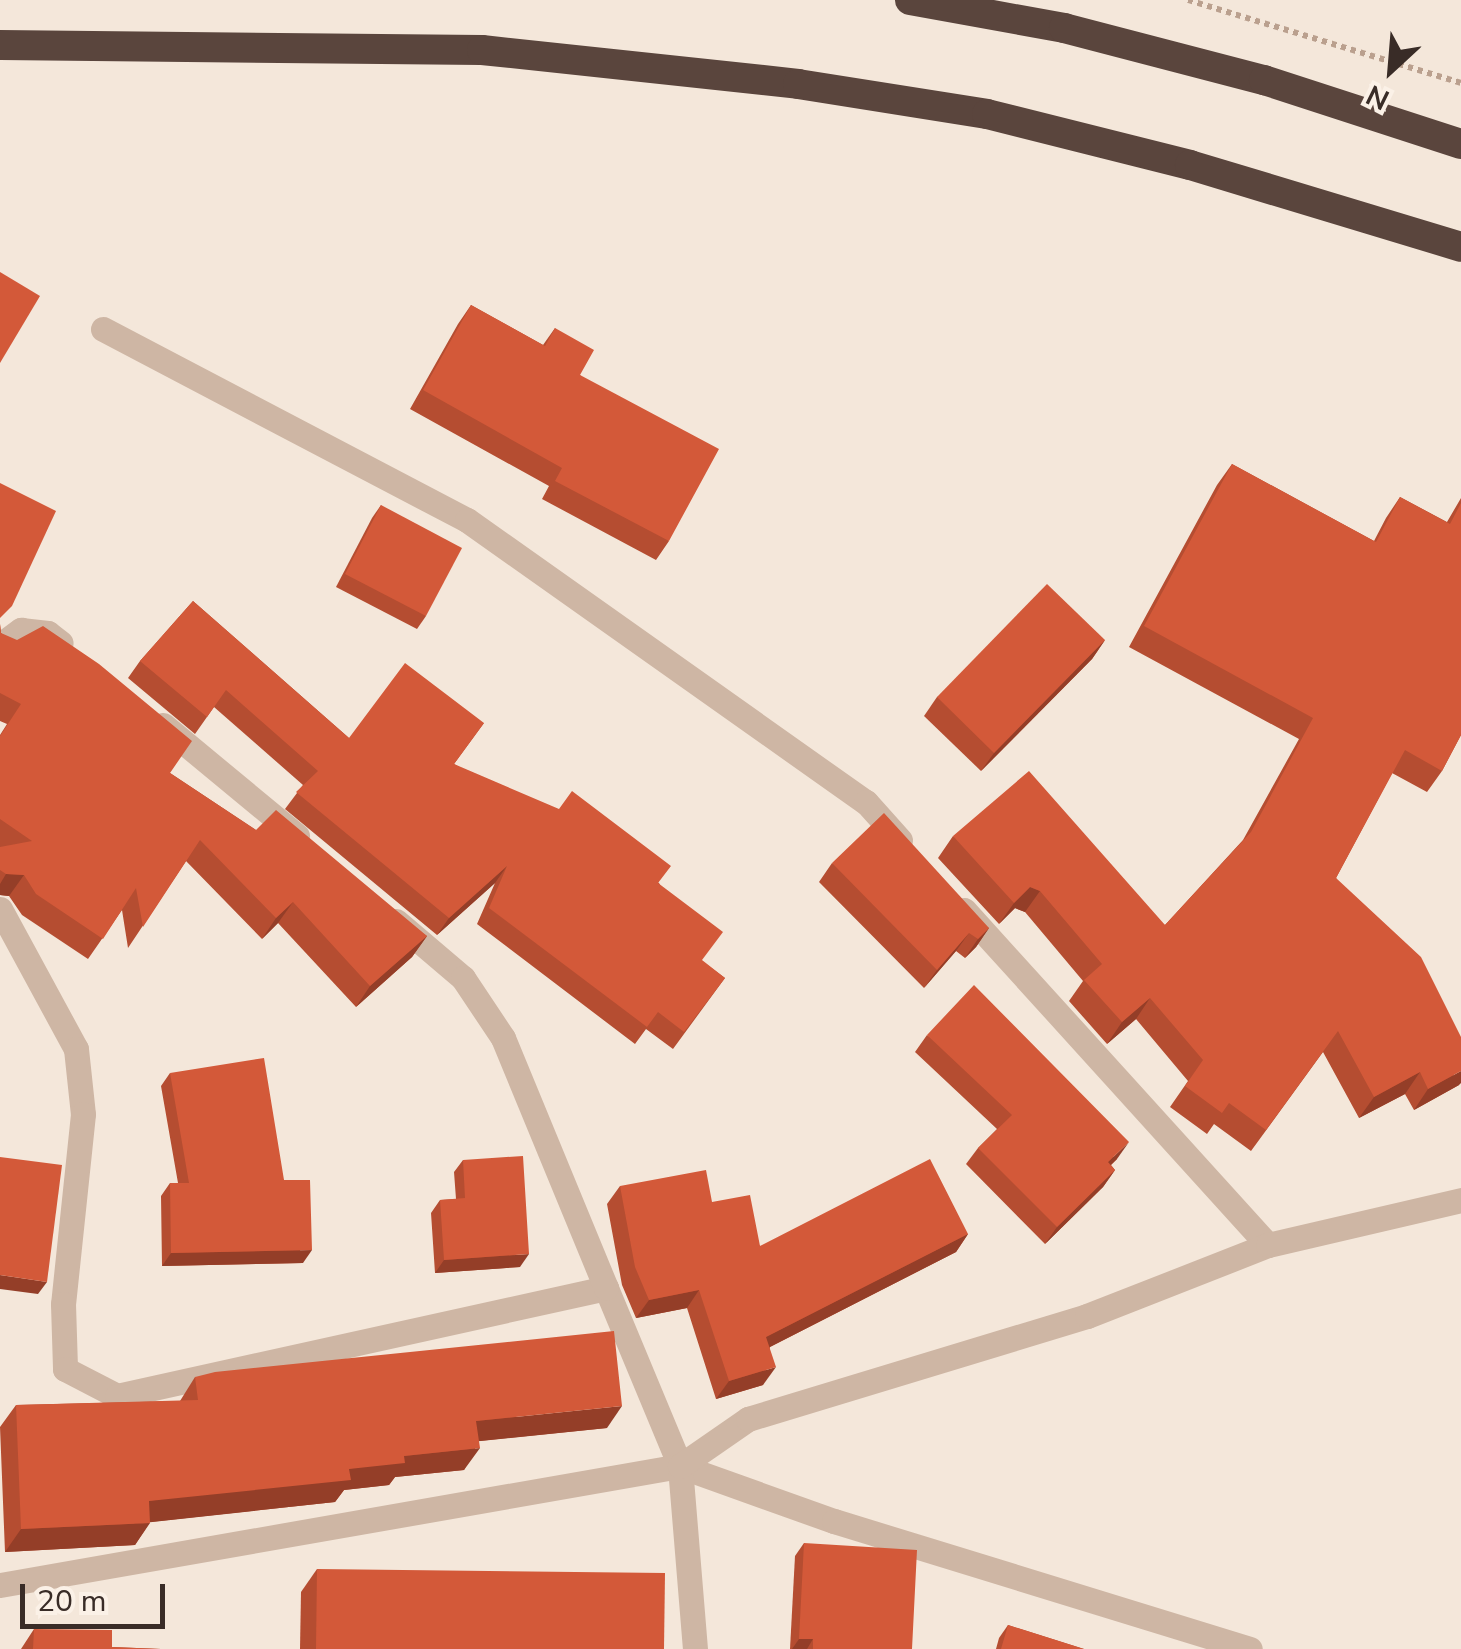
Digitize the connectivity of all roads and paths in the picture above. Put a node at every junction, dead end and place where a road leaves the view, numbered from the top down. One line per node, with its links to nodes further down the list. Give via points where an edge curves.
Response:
1 (910, 0): 5 (highway, via 1064,28 1264,80)
2 (1188, 0): 4 (path)
3 (0, 45): 6 (highway, via 482,50 798,84 987,114 1190,164)
4 (1461, 83)
5 (1461, 144)
6 (1461, 247)
7 (104, 329): 12 (street, via 467,520 866,802)
8 (0, 645): 9 (street, via 21,630 48,633)
9 (77, 656)
10 (134, 702): 11 (street)
11 (322, 858)
12 (920, 861)
13 (946, 890): 17 (street)
14 (379, 906): 18 (street, via 462,978 504,1038)
15 (0, 909): 18 (street, via 76,1049 83,1114 63,1304 66,1369 118,1396)
16 (1461, 1200): 17 (street)
17 (1268, 1245): 19 (street, via 1088,1316 748,1419)
18 (606, 1288): 19 (street)
19 (680, 1466): 20 (street); 21 (street); 22 (street)
20 (0, 1585)
21 (695, 1649)
22 (1250, 1649)

